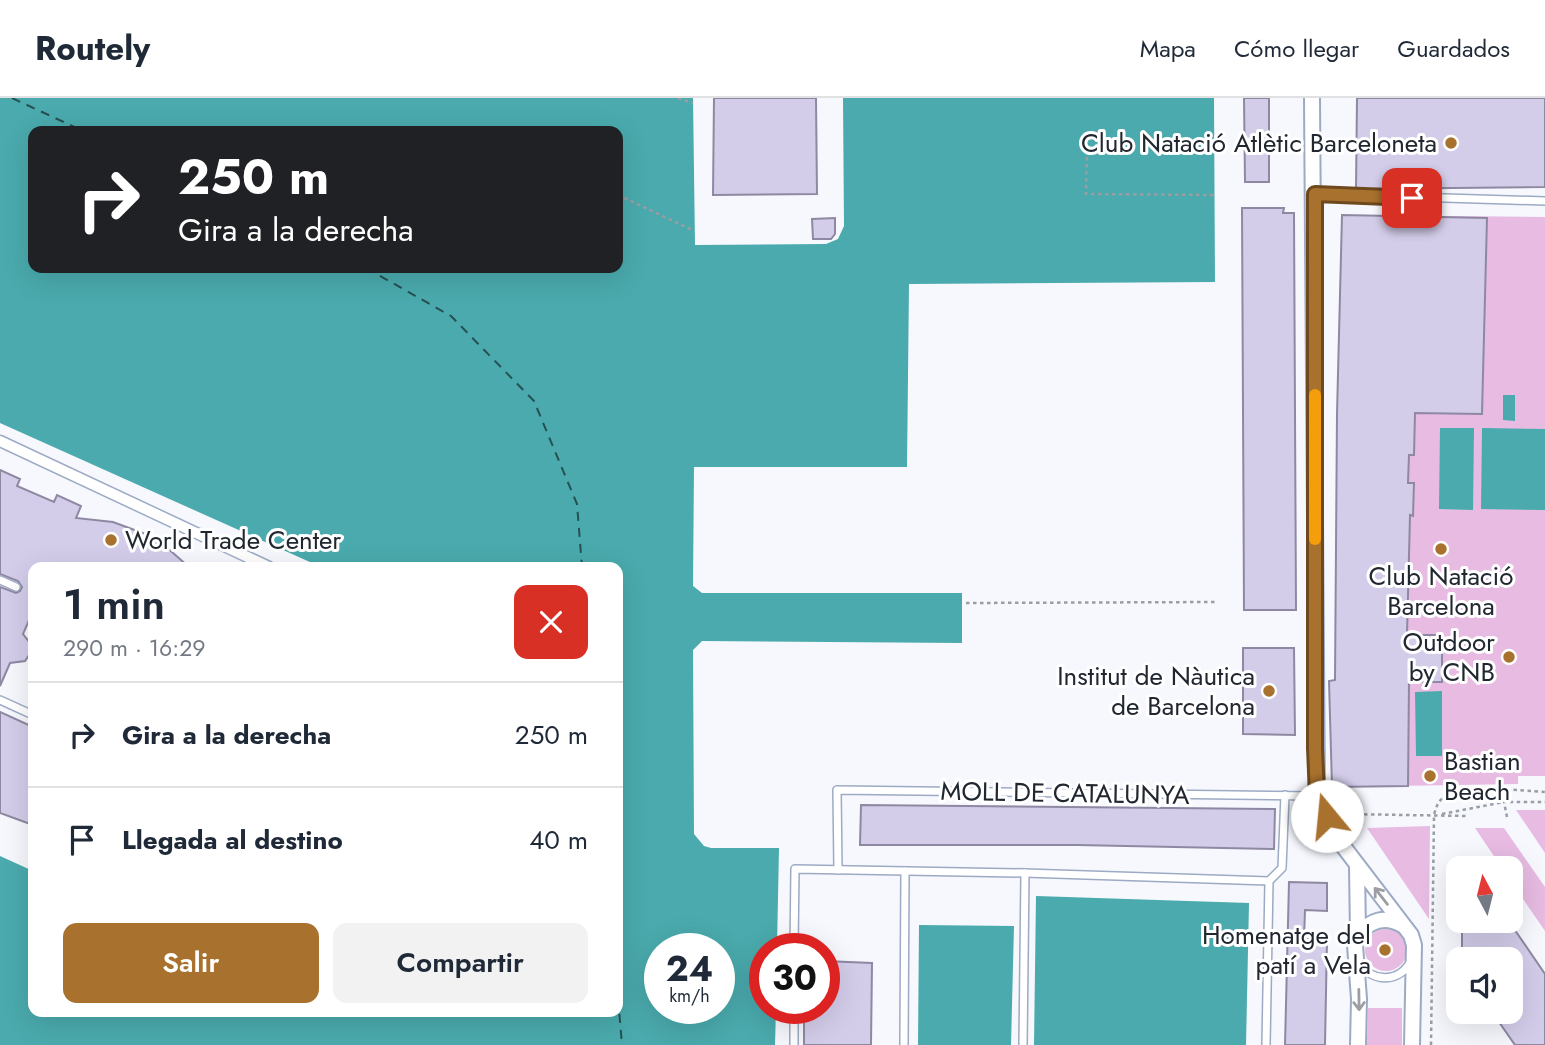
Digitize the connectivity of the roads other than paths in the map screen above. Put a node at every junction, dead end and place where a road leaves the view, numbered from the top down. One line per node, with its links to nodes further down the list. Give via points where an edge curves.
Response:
1 (1312, 98): 2 (street)
2 (1315, 194): 3 (lane); 11 (street)
3 (1545, 201)
4 (0, 441): 5 (street)
5 (258, 562)
6 (0, 580): 7 (lane)
7 (16, 587)
8 (0, 700): 9 (lane)
9 (28, 713)
10 (1289, 795): 11 (lane, MOLL DE CATALUNYA); 13 (lane, MOLL DE CATALUNYA, via 837,790); 16 (lane, via 1282,868)
11 (1317, 796): 12 (street)
12 (1357, 866): 17 (street, one-way to 12); 19 (street)
13 (838, 870): 14 (lane); 18 (lane, via 795,869)
14 (905, 871): 15 (lane); 24 (lane)
15 (1026, 873): 16 (lane); 25 (lane)
16 (1269, 881): 26 (lane)
17 (1405, 926): 19 (street, via 1391,919 1375,920); 21 (street)
18 (794, 933)
19 (1358, 935): 20 (street)
20 (1356, 956): 21 (lane, via 1367,972 1385,978 1404,972); 27 (street, one-way to 27)
21 (1414, 956): 28 (street)
22 (794, 1024): 23 (lane)
23 (794, 1045)
24 (904, 1045)
25 (1023, 1045)
26 (1266, 1045)
27 (1358, 1045)
28 (1412, 1045)

